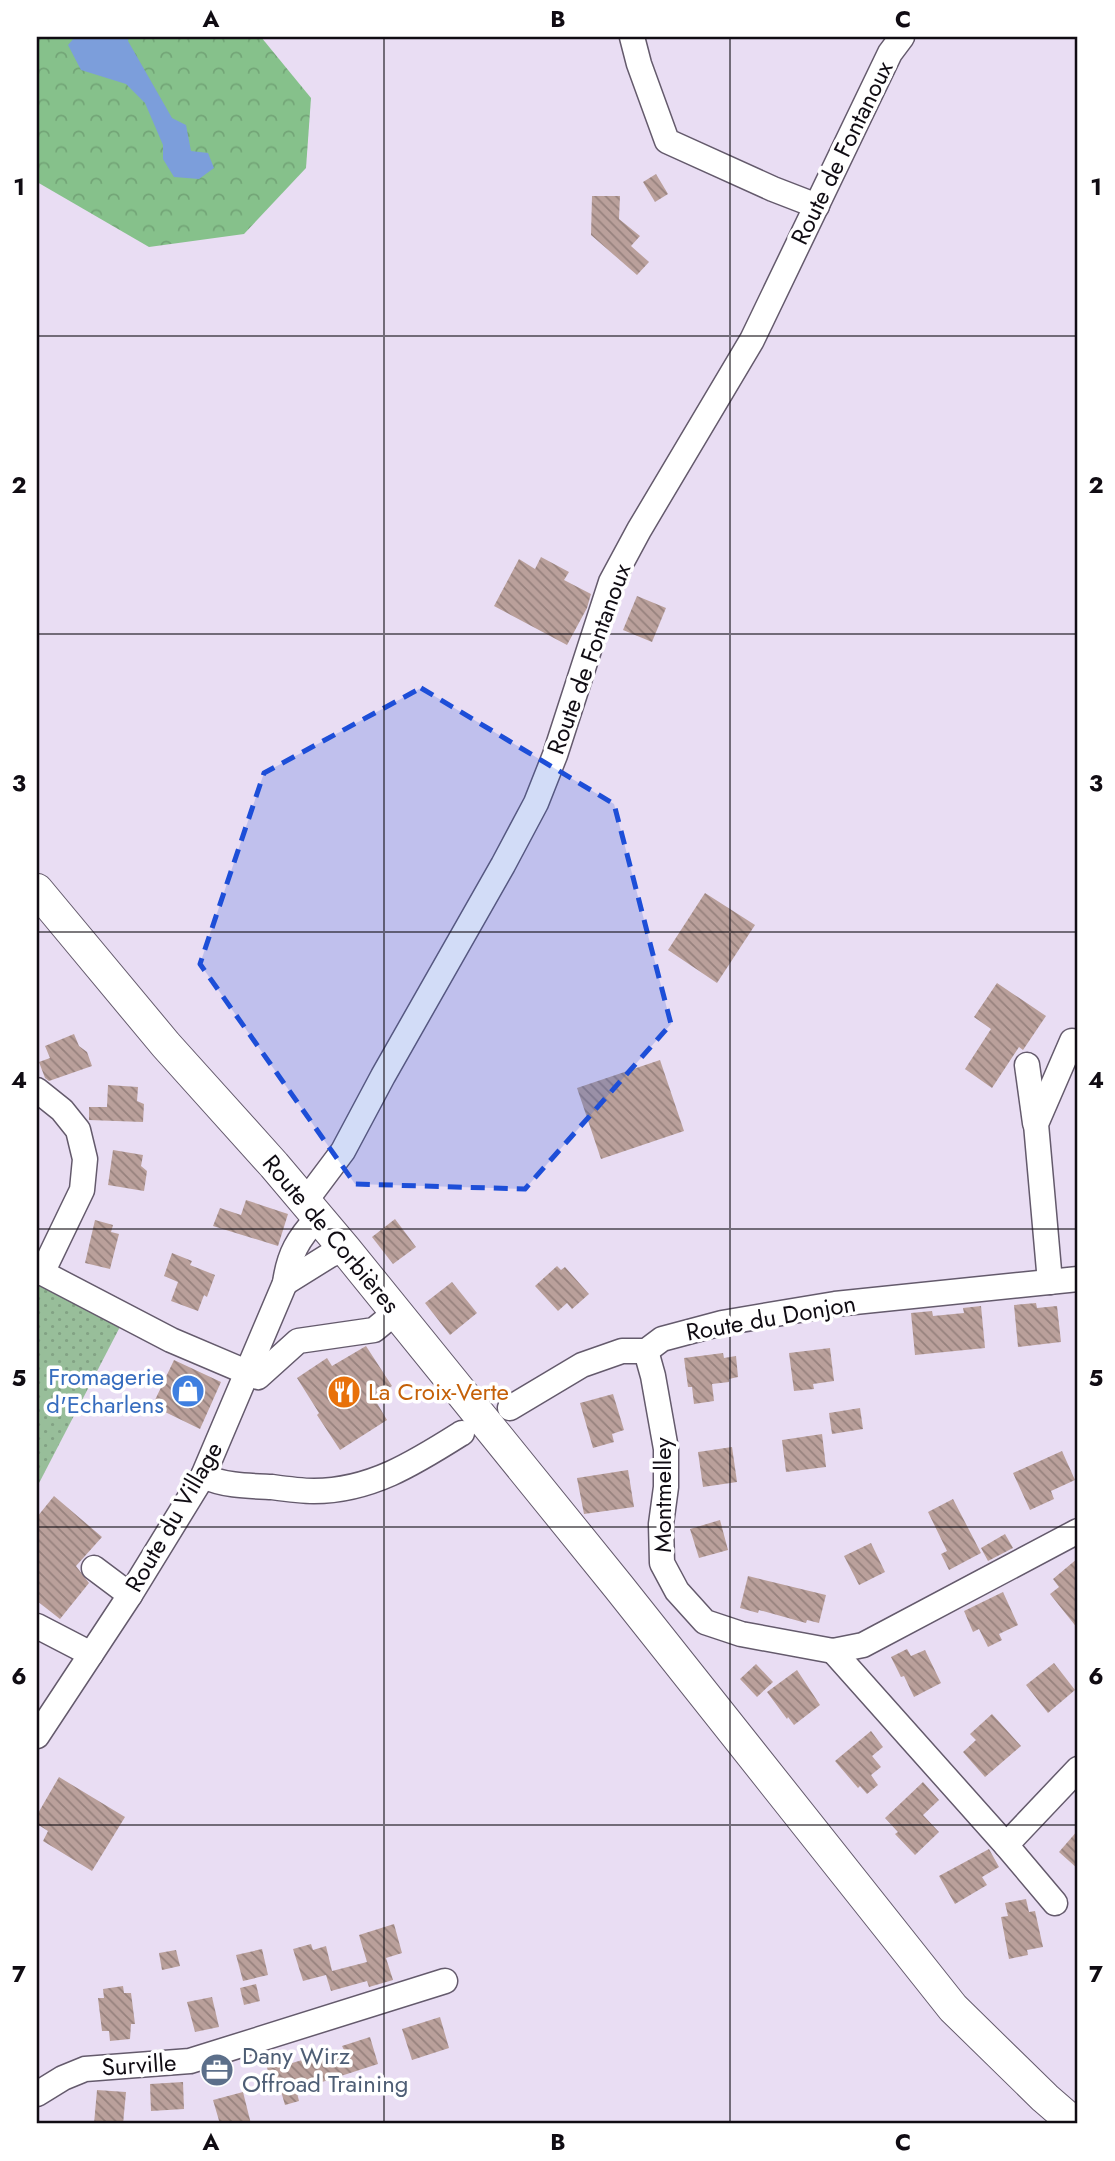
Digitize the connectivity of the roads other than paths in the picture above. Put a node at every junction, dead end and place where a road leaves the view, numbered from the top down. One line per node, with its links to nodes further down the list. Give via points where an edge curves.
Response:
1 (632, 37): 3 (street, via 667,141)
2 (902, 37): 3 (street, Route de Fontanoux, via 890,53)
3 (817, 206): 9 (street, Route de Fontanoux, via 752,340 611,582 536,803 343,1151 313,1191)
4 (37, 890): 9 (main road, Route de Corbières)
5 (1072, 1041): 8 (street)
6 (1027, 1065): 8 (street)
7 (37, 1090): 11 (street, via 78,1130 85,1159 82,1190)
8 (1035, 1124): 13 (street)
9 (311, 1208): 10 (main road, Route de Corbières); 14 (street, Route du Village, via 292,1251)
10 (345, 1249): 14 (street); 15 (main road, Route de Corbières)
11 (39, 1272): 17 (street, via 171,1340)
12 (1078, 1279): 13 (street, Route du Donjon)
13 (1050, 1282): 16 (street, Route du Donjon, via 835,1304 722,1323 662,1339)
14 (285, 1283): 17 (street, Route du Village)
15 (396, 1312): 17 (street, via 374,1330 298,1341 258,1377); 33 (main road, Route de Corbières, via 953,2008)
16 (646, 1351): 18 (street, Route du Donjon, via 622,1351 582,1365); 25 (street, Montmelley, via 665,1441 662,1563 677,1591 705,1622 741,1634)
17 (247, 1372): 20 (street, Route du Village)
18 (510, 1408)
19 (462, 1433): 20 (street, via 410,1465 366,1484 314,1491 281,1488)
20 (207, 1467): 23 (street, Route du Village)
21 (1078, 1531): 25 (street, Montmelley, via 863,1645)
22 (94, 1568): 23 (street)
23 (130, 1595): 26 (street, Route du Village)
24 (37, 1626): 26 (street)
25 (833, 1651): 29 (street)
26 (91, 1654): 27 (street, Route du Village)
27 (41, 1721)
28 (1078, 1769): 29 (street)
29 (1006, 1844): 30 (street)
30 (1055, 1903)
31 (445, 1981): 32 (street, Surville, via 190,2061 85,2069)
32 (37, 2094)
33 (1075, 2124)

